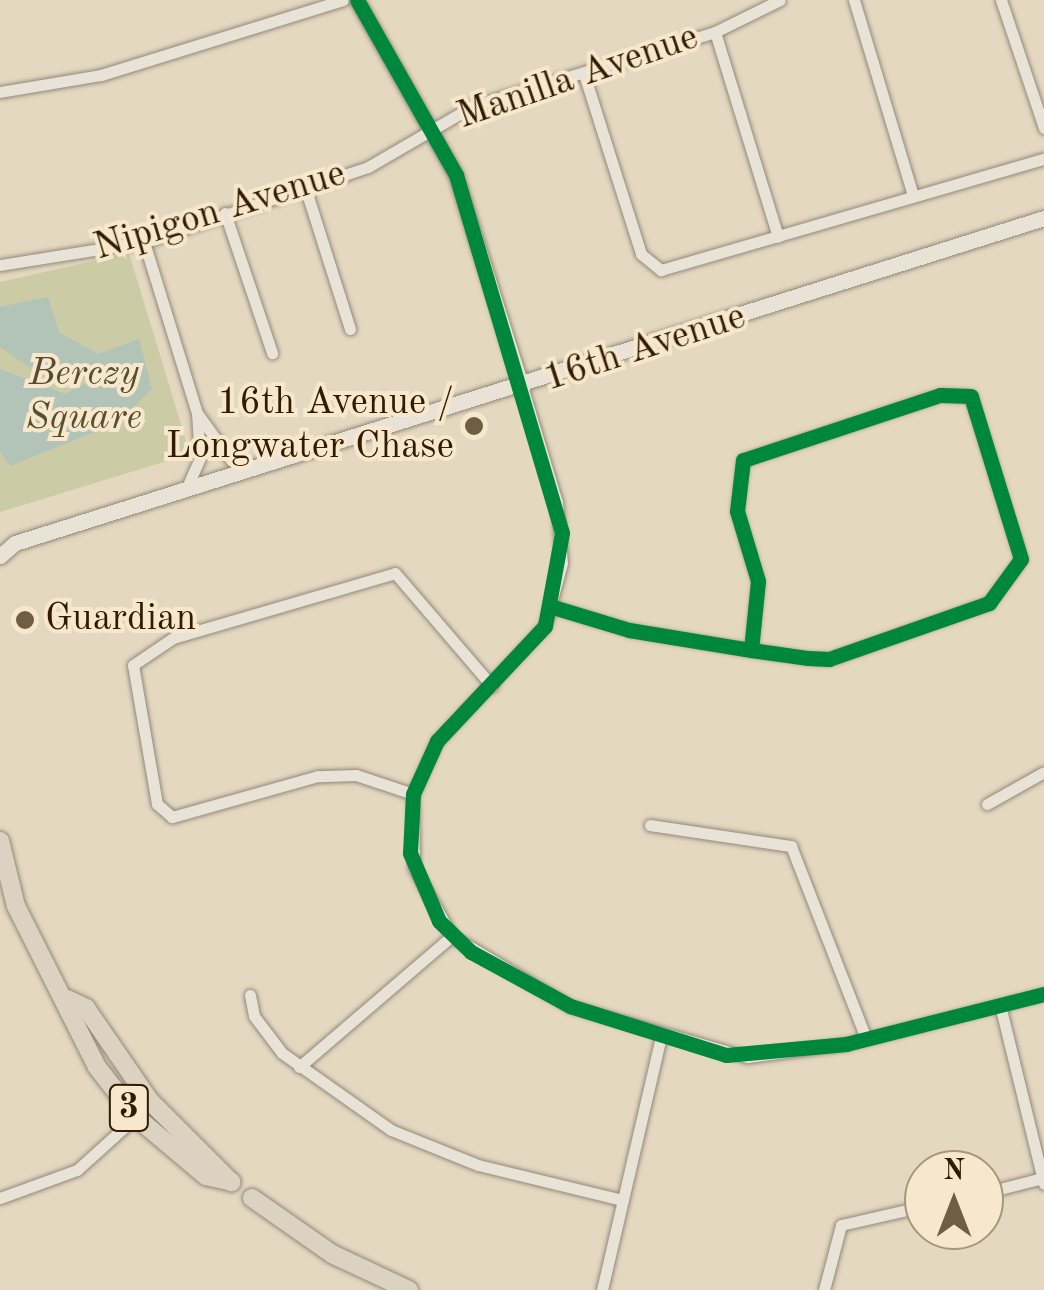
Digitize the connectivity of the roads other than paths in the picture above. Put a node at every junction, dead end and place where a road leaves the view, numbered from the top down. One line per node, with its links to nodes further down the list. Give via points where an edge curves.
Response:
1 (343, 0): 8 (street, via 100,75)
2 (357, 0): 10 (street)
3 (780, 0): 6 (street, Manilla Avenue)
4 (854, 0): 13 (street)
5 (1001, 0): 9 (street)
6 (716, 32): 7 (street, Manilla Avenue); 16 (street)
7 (584, 74): 10 (street, Manilla Avenue, via 472,106); 16 (street, via 648,264 667,270)
8 (0, 92)
9 (1044, 128)
10 (430, 131): 12 (street, Nipigon Avenue, via 368,167); 21 (street, via 456,175)
11 (1044, 159): 13 (street)
12 (305, 187): 14 (street, Nipigon Avenue); 19 (street)
13 (913, 196): 16 (street)
14 (225, 213): 17 (street, Nipigon Avenue); 20 (street)
15 (1044, 218): 21 (main road, 16th Avenue)
16 (778, 237)
17 (144, 242): 18 (street, Nipigon Avenue); 22 (street)
18 (0, 265)
19 (350, 329)
20 (272, 353)
21 (523, 389): 23 (main road, 16th Avenue); 27 (street, via 562,533)
22 (196, 413): 23 (street, via 231,460); 24 (street, via 200,458)
23 (265, 467): 24 (main road, 16th Avenue)
24 (185, 491): 25 (main road, 16th Avenue)
25 (7, 539): 26 (main road, 16th Avenue)
26 (0, 556)
27 (553, 607): 28 (street); 29 (street)
28 (751, 650): 28 (street, via 830,659 1005,594 1021,560 971,396 940,395 744,460 737,512 758,581)
29 (492, 686): 31 (street, via 437,741); 31 (street, via 395,573 174,638 133,666 157,804 172,818 318,776 356,776)
30 (1044, 772): 32 (street)
31 (413, 794): 35 (street, via 414,868)
32 (987, 804)
33 (650, 825): 41 (street, via 791,846)
34 (0, 842): 38 (main road, 3, via 16,906)
35 (452, 936): 40 (street, via 570,1006); 42 (street)
36 (1044, 994): 39 (street)
37 (250, 995): 42 (street, via 254,1016)
38 (66, 999): 43 (main road, 3, via 86,1008); 44 (main road, 3, via 67,1015)
39 (1000, 1005): 41 (street); 45 (street)
40 (661, 1036): 41 (street, via 750,1057); 50 (street)
41 (866, 1038)
42 (299, 1067): 50 (street, via 435,1150)
43 (150, 1101): 44 (street); 46 (main road, 3)
44 (136, 1117): 46 (main road, 3, via 206,1176); 48 (street, via 76,1170)
45 (1043, 1181): 47 (street)
46 (230, 1182): 49 (main road, 3)
47 (1004, 1189)
48 (0, 1198)
49 (252, 1198): 52 (main road, 3, via 332,1254)
50 (623, 1200): 53 (street)
51 (904, 1211): 54 (street, via 841,1225)
52 (409, 1290)
53 (602, 1290)
54 (824, 1290)

